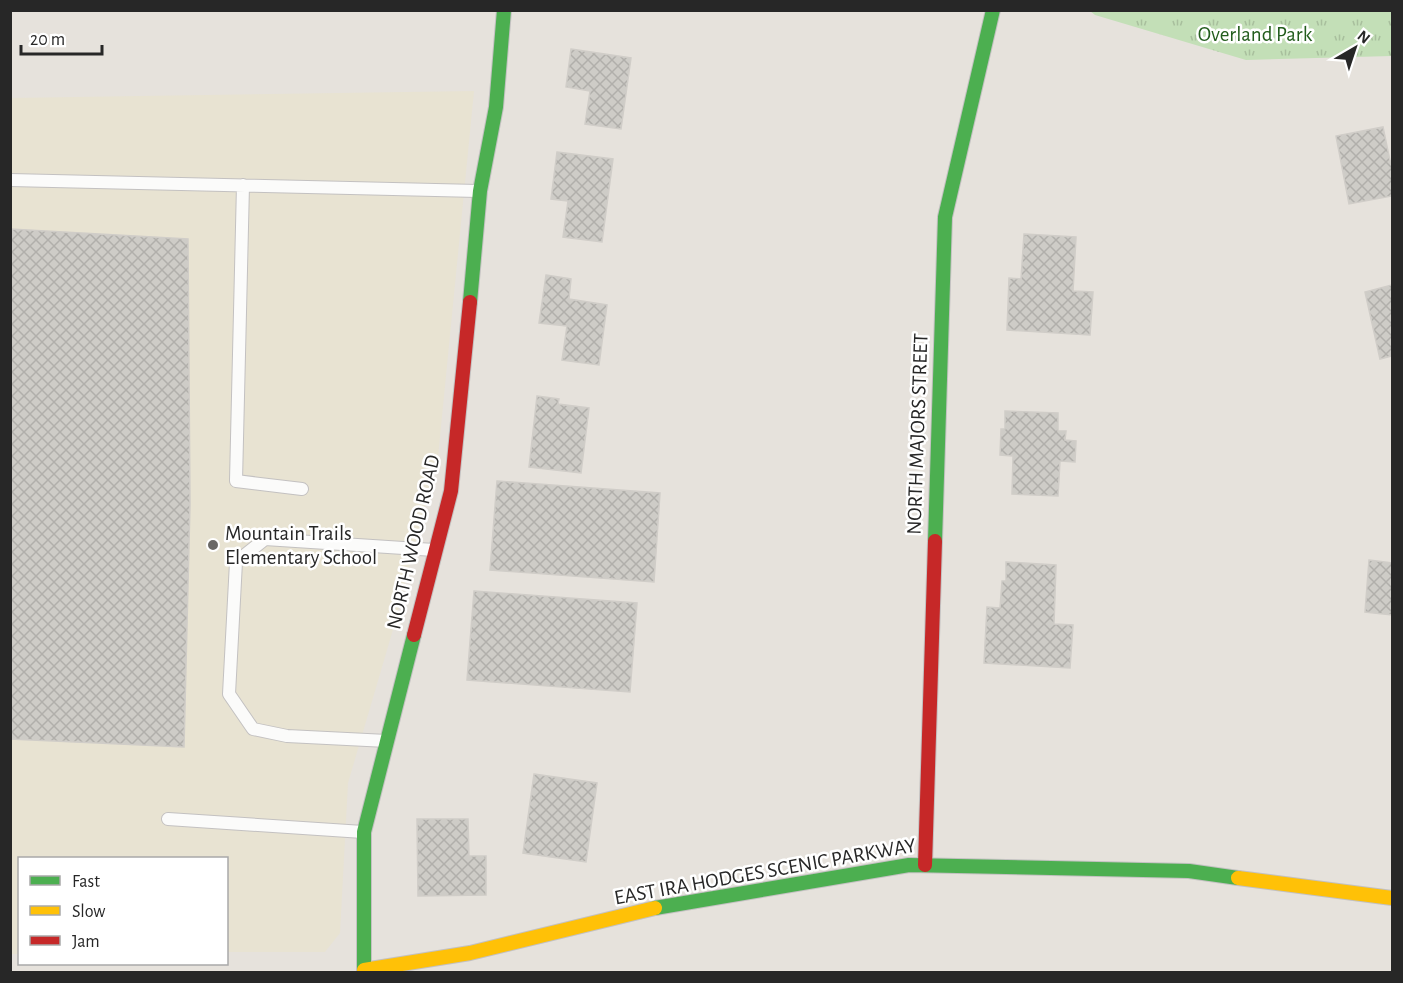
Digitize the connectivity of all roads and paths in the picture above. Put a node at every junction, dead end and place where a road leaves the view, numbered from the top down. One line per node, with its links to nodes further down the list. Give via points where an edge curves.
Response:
1 (504, 10): 5 (street, NORTH WOOD ROAD, via 496,107)
2 (993, 10): 11 (street, NORTH MAJORS STREET, via 945,217)
3 (10, 180): 4 (lane)
4 (243, 185): 5 (lane); 6 (lane, via 236,481)
5 (480, 191): 7 (street, NORTH WOOD ROAD, via 459,426 451,490)
6 (302, 489)
7 (436, 550): 8 (street, NORTH WOOD ROAD); 8 (lane, via 265,538 236,562 229,694 253,729 287,736)
8 (388, 741): 10 (street, NORTH WOOD ROAD)
9 (168, 819): 10 (lane)
10 (364, 832): 13 (street, NORTH WOOD ROAD)
11 (925, 865): 12 (street, EAST IRA HODGES SCENIC PARKWAY, via 1189,871); 13 (street, EAST IRA HODGES SCENIC PARKWAY, via 658,907 470,952)
12 (1392, 898)
13 (364, 971)

